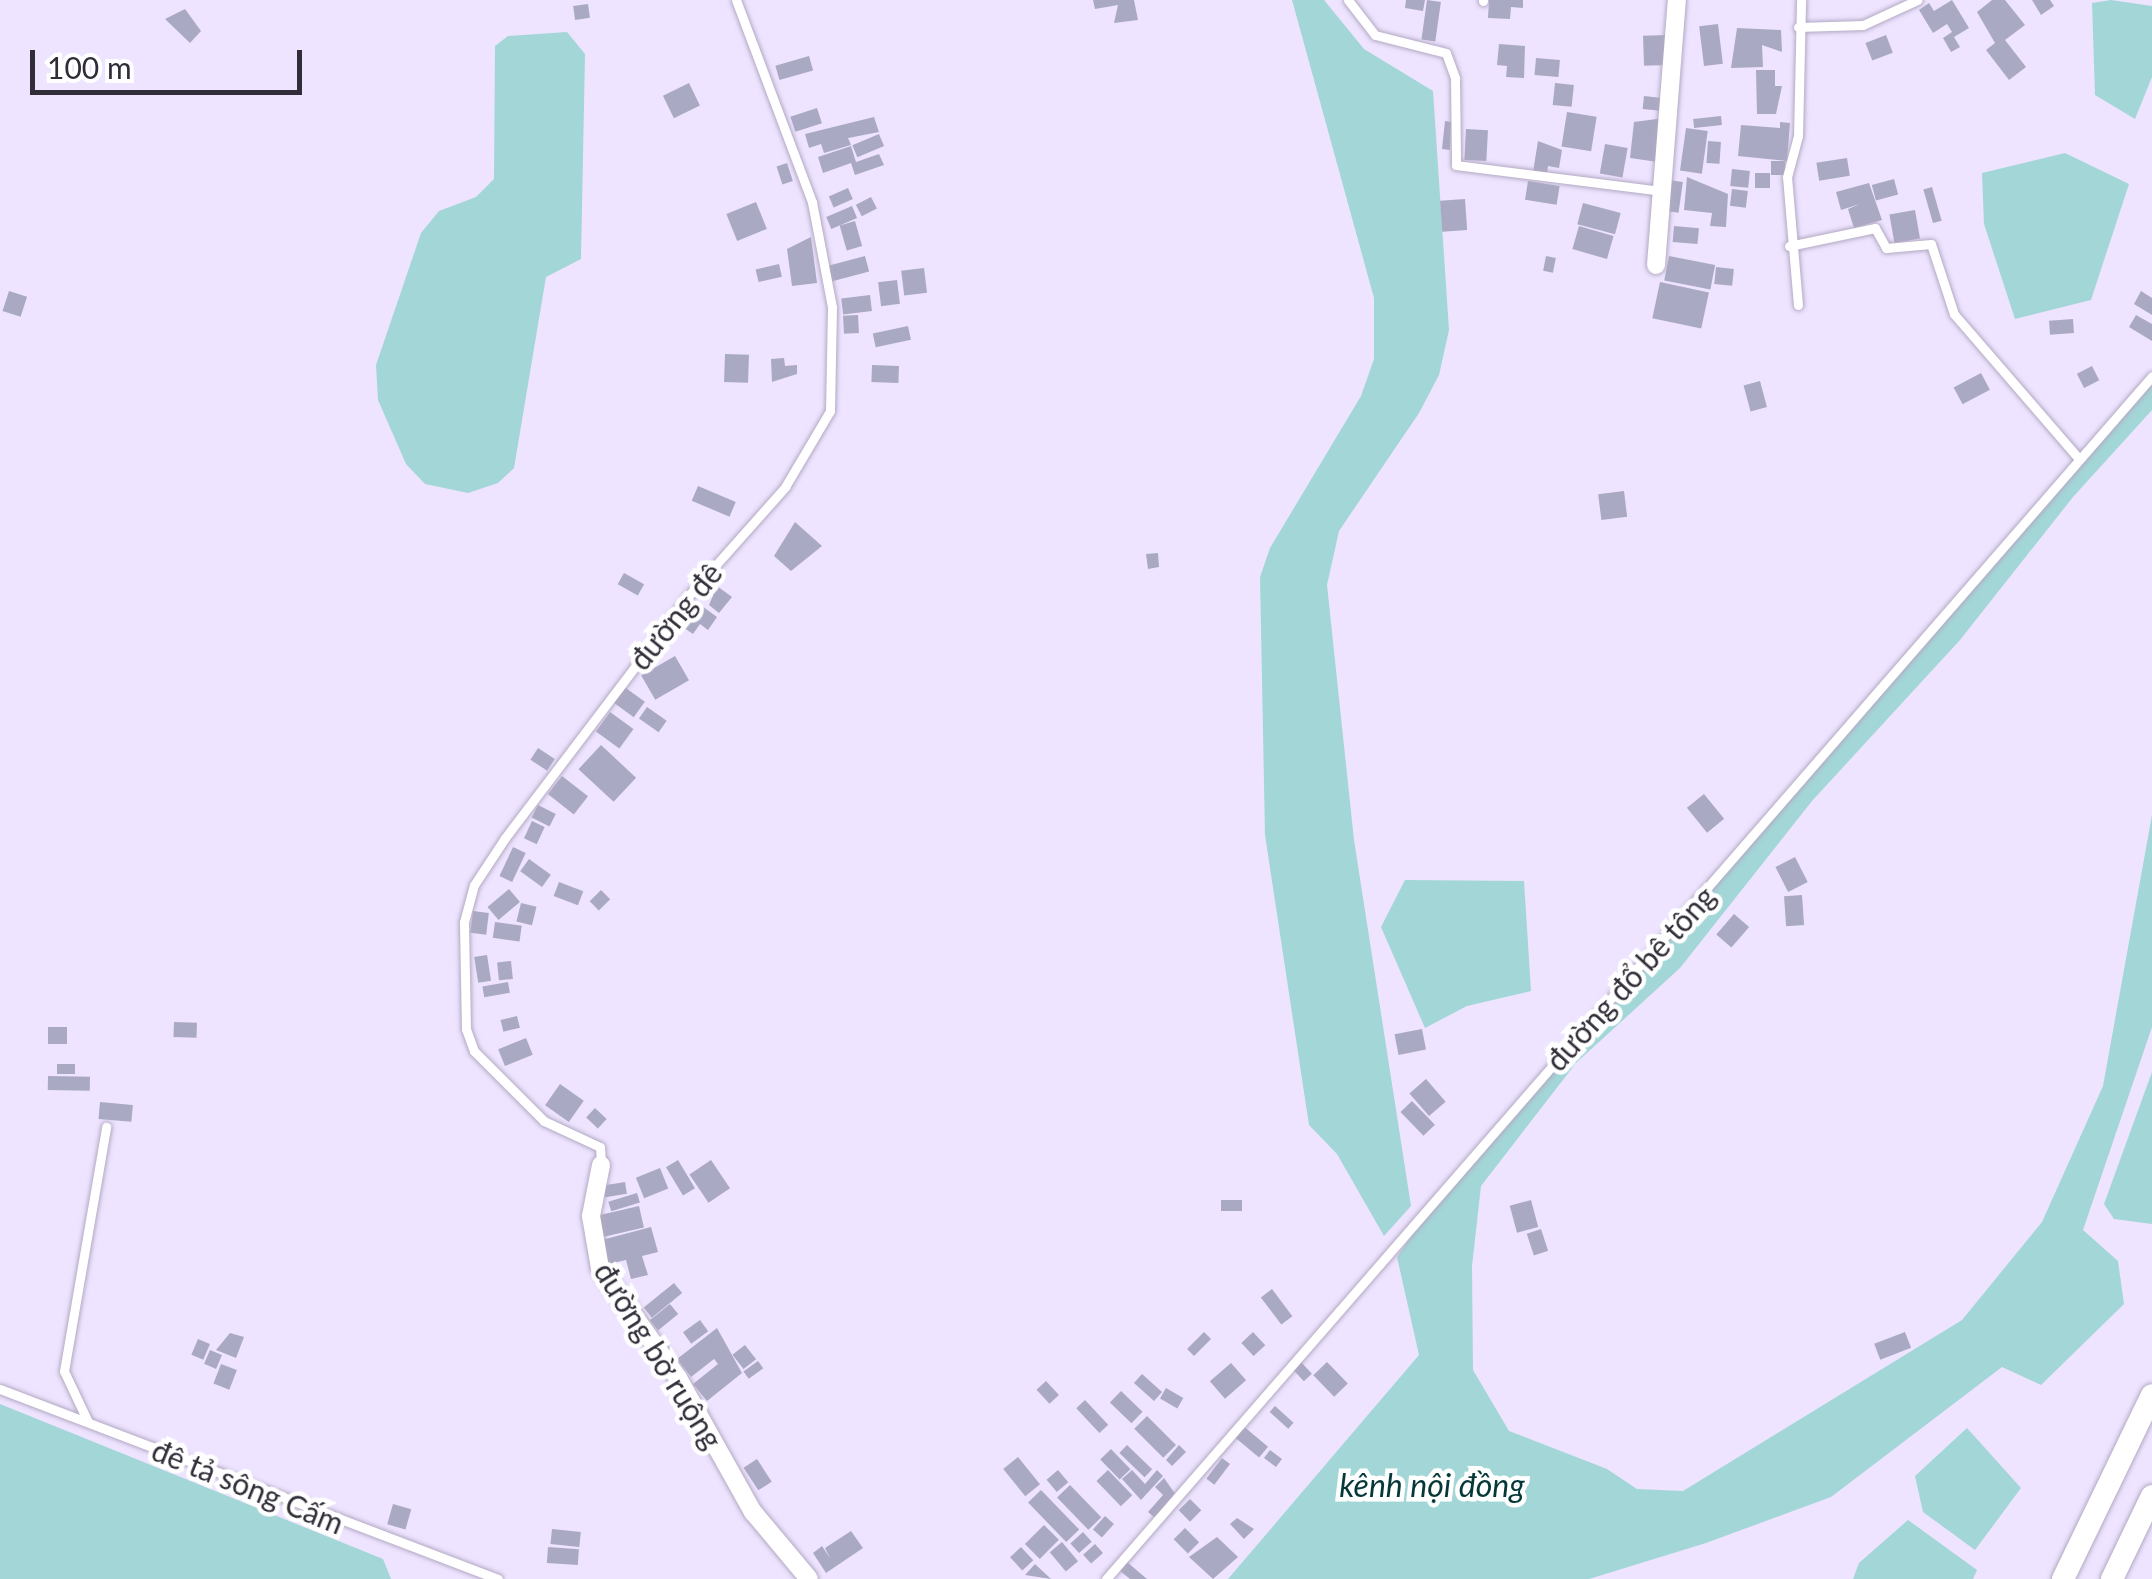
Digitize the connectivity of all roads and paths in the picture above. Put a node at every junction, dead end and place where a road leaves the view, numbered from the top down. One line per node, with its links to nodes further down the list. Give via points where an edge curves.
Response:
1 (736, 0): 14 (lane, đường đê, via 812,202 832,307 830,411 797,471 632,667 505,838 474,885 464,922 466,1030 479,1059 544,1121 595,1142 604,1152)
2 (1348, 0): 7 (lane, via 1375,35 1446,53 1455,78 1456,166)
3 (1678, 0): 7 (street)
4 (1801, 0): 6 (lane)
5 (1917, 0): 6 (lane, via 1863,25)
6 (1798, 27): 8 (lane)
7 (1662, 190): 9 (street)
8 (1789, 246): 10 (lane); 12 (lane, via 1875,228 1886,248 1931,244 1954,314)
9 (1656, 265)
10 (1798, 305)
11 (2152, 376): 12 (lane, đường đổ bê tông)
12 (2079, 459): 21 (lane, đường đổ bê tông)
13 (106, 1127): 17 (lane, via 64,1372)
14 (602, 1165): 20 (street, đường bờ ruộng, via 591,1216 600,1268 678,1378 753,1512)
15 (0, 1389): 17 (lane, đê tả sông Cấm)
16 (2152, 1395): 22 (street)
17 (88, 1422): 19 (lane, đê tả sông Cấm)
18 (2152, 1496): 23 (street)
19 (498, 1579)
20 (809, 1579)
21 (1106, 1579)
22 (2062, 1579)
23 (2112, 1579)

